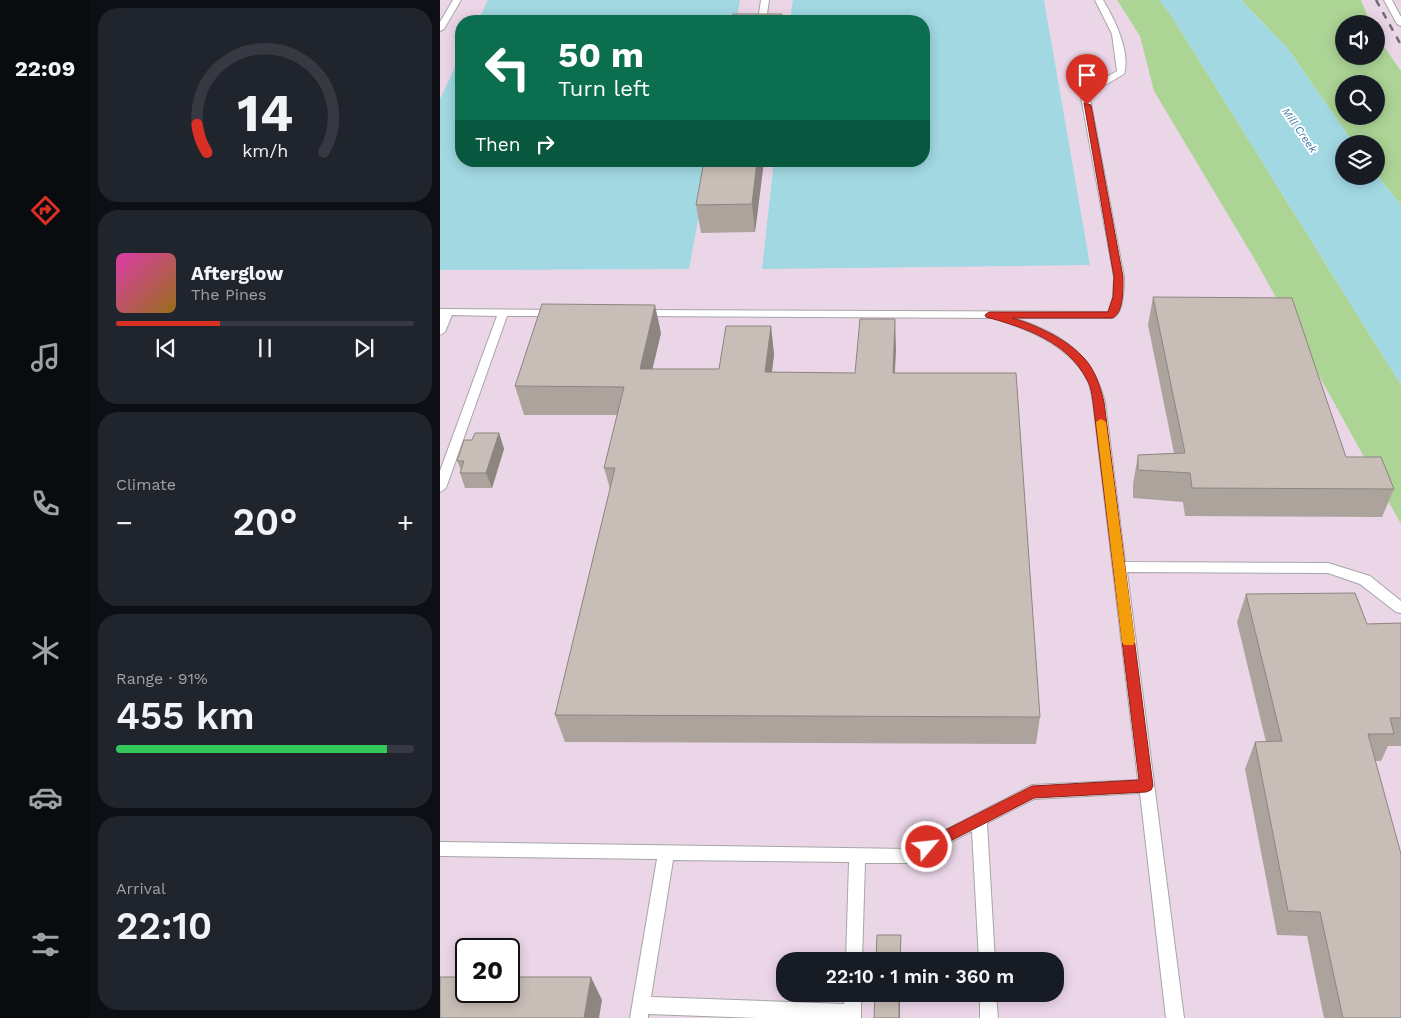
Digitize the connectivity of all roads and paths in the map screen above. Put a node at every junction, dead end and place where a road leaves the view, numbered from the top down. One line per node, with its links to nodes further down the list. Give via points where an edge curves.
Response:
1 (457, 0): 6 (lane)
2 (765, 0): 7 (lane)
3 (1099, 0): 14 (lane, via 1108,14 1121,50 1121,72 1104,82 1084,86 1119,277 1118,297 1112,315)
4 (1388, 0): 8 (lane)
5 (440, 13): 6 (lane)
6 (449, 13): 9 (lane)
7 (763, 15)
8 (1401, 24)
9 (440, 29)
10 (444, 312): 11 (lane); 15 (lane)
11 (503, 313): 12 (lane); 16 (lane)
12 (562, 313)
13 (632, 313): 14 (lane)
14 (989, 315): 17 (lane, via 1028,325 1052,339 1079,359 1093,381 1099,402)
15 (440, 332)
16 (440, 488)
17 (1119, 567): 18 (lane, via 1328,568 1365,580); 19 (lane)
18 (1401, 608)
19 (1146, 786): 20 (lane, via 1032,792); 31 (lane)
20 (979, 819): 23 (lane, via 910,856); 25 (lane)
21 (440, 848): 22 (lane)
22 (666, 852): 23 (lane); 28 (lane)
23 (857, 854): 24 (lane)
24 (854, 952)
25 (986, 952)
26 (853, 1002): 29 (lane)
27 (989, 1002): 30 (lane)
28 (640, 1012): 29 (lane)
29 (853, 1015)
30 (990, 1018)
31 (1175, 1018)

